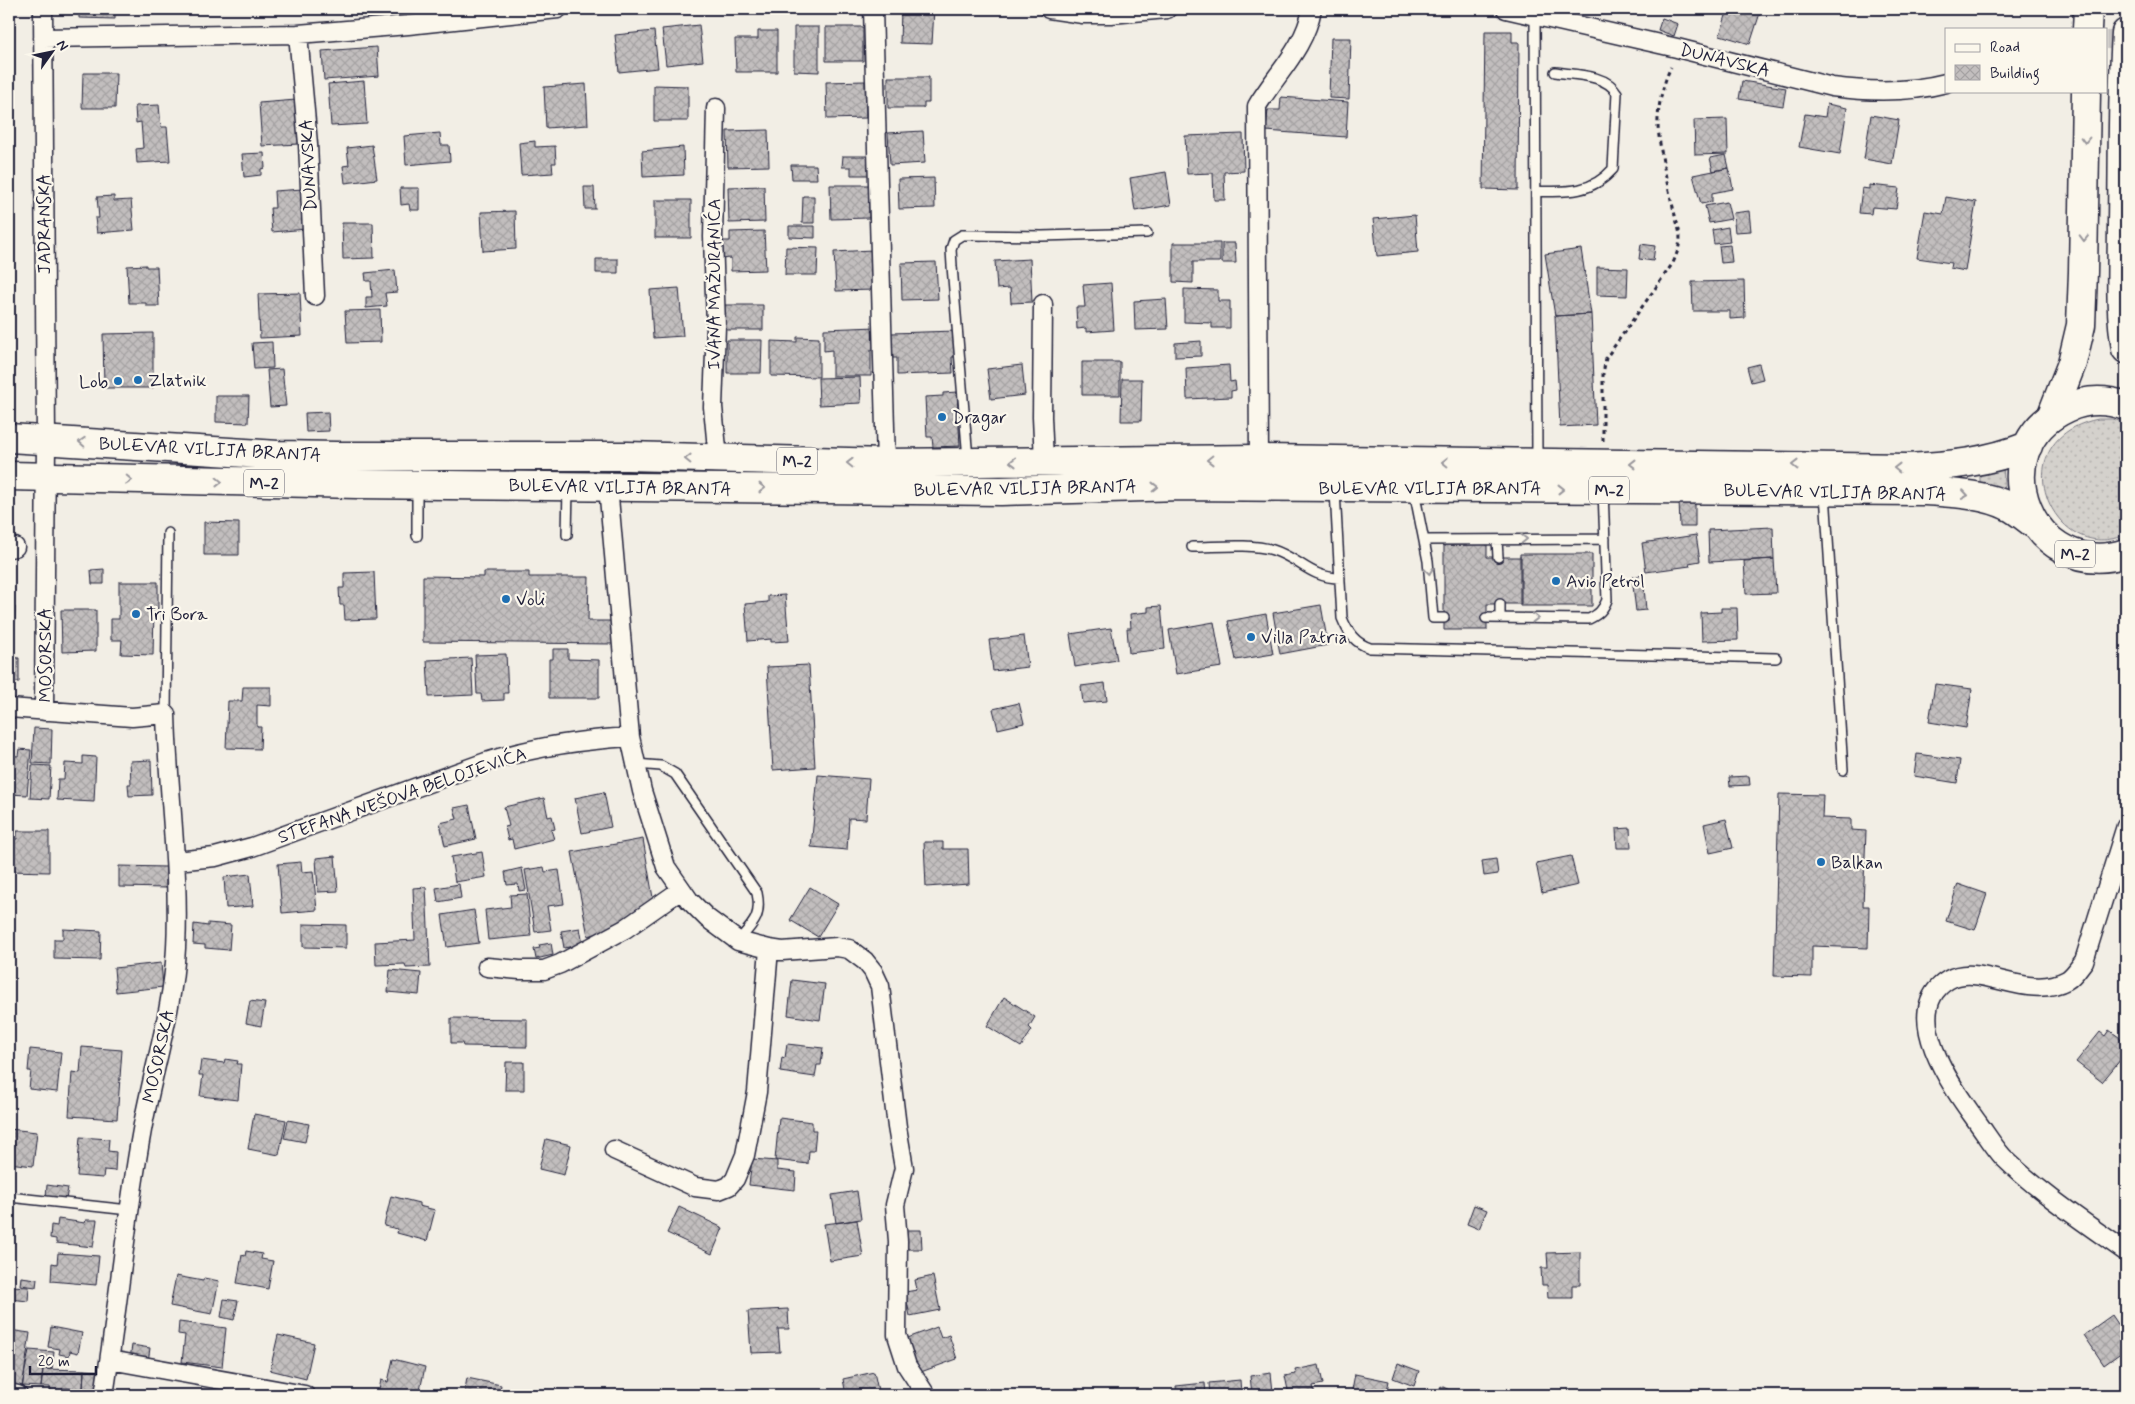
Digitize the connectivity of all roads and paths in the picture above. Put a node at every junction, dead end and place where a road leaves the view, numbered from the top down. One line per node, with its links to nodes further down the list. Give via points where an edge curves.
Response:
1 (43, 9): 13 (street, JADRANSKA)
2 (558, 9): 12 (street)
3 (873, 9): 33 (street)
4 (1049, 9): 5 (street, via 1083,14)
5 (1167, 9)
6 (1312, 9): 29 (street, via 1300,44 1257,106)
7 (1506, 9): 9 (street, DUNAVSKA)
8 (2088, 9): 10 (main road)
9 (1535, 16): 14 (street, DUNAVSKA); 19 (lane)
10 (2087, 28)
11 (2126, 33): 23 (main road, via 2122,268)
12 (298, 34): 13 (street); 21 (street, DUNAVSKA, via 308,144)
13 (43, 38): 27 (street, JADRANSKA)
14 (1677, 48): 16 (street, DUNAVSKA, via 1854,90 1911,90); 37 (path, via 1667,76 1658,126 1681,234 1680,246 1672,263 1606,358 1603,374)
15 (1555, 72): 19 (lane, via 1613,85 1617,93 1613,169 1594,185 1572,192)
16 (1945, 83)
17 (2086, 92): 25 (main road, one-way to 25, via 2080,325 2072,363)
18 (716, 108): 30 (street, IVANA MAŽURANIĆA, via 713,237 714,407)
19 (1536, 191): 34 (lane)
20 (1147, 232): 32 (lane, via 1042,236 971,234 954,240 952,266)
21 (315, 296)
22 (1043, 304): 31 (street)
23 (2126, 349)
24 (2126, 406): 25 (main road, M-2, via 2086,402)
25 (2051, 417): 28 (main road, M-2)
26 (9, 438): 27 (main road, BULEVAR VILIJA BRANTA / M-2)
27 (46, 440): 30 (main road, BULEVAR VILIJA BRANTA / M-2, one-way to 27, via 627,456 278,455); 36 (street, JADRANSKA)
28 (2028, 446): 37 (main road, BULEVAR VILIJA BRANTA / M-2, one-way to 37, via 1988,460 1945,466); 44 (main road, M-2, via 2022,465 2021,485 2025,505)
29 (1259, 459): 31 (main road, BULEVAR VILIJA BRANTA / M-2, one-way to 31); 34 (main road, BULEVAR VILIJA BRANTA / M-2, one-way to 29)
30 (718, 460): 33 (main road, BULEVAR VILIJA BRANTA / M-2, one-way to 30)
31 (1044, 461): 32 (main road, BULEVAR VILIJA BRANTA / M-2, one-way to 32)
32 (968, 462): 33 (main road, BULEVAR VILIJA BRANTA / M-2)
33 (886, 463)
34 (1537, 463): 37 (main road, BULEVAR VILIJA BRANTA / M-2)
35 (9, 476): 36 (main road, BULEVAR VILIJA BRANTA / M-2)
36 (45, 477): 38 (main road, BULEVAR VILIJA BRANTA / M-2, one-way to 38); 61 (street, MOSORSKA)
37 (1603, 477): 42 (main road, BULEVAR VILIJA BRANTA / M-2, one-way to 37); 43 (main road, BULEVAR VILIJA BRANTA / M-2); 48 (lane)
38 (417, 485): 39 (main road, BULEVAR VILIJA BRANTA / M-2); 47 (lane)
39 (568, 486): 40 (main road, BULEVAR VILIJA BRANTA / M-2); 46 (lane)
40 (608, 486): 41 (main road, BULEVAR VILIJA BRANTA / M-2, one-way to 41, via 1001,490 1181,486); 63 (street)
41 (1335, 488): 42 (main road, BULEVAR VILIJA BRANTA / M-2); 54 (lane)
42 (1414, 489): 49 (lane)
43 (1825, 491): 44 (main road, BULEVAR VILIJA BRANTA / M-2, one-way to 44, via 1973,496 2008,505); 65 (lane)
44 (2034, 524): 52 (main road, M-2, via 2053,543 2078,555 2105,558)
45 (168, 533): 62 (lane, MOSORSKA)
46 (567, 535)
47 (417, 536)
48 (1605, 539): 50 (lane, one-way to 48); 58 (lane, one-way to 48, via 1589,619 1597,615 1607,600)
49 (1424, 540): 50 (lane); 56 (lane, one-way to 56, via 1433,618)
50 (1497, 540): 53 (lane)
51 (1192, 547): 54 (lane, via 1264,548 1282,553 1315,574)
52 (2126, 554)
53 (1498, 557)
54 (1340, 578): 59 (lane, via 1345,627 1356,641 1370,648)
55 (1500, 604): 58 (lane)
56 (1444, 618)
57 (1486, 618): 58 (lane)
58 (1500, 618)
59 (1776, 658)
60 (9, 708): 61 (street)
61 (44, 711): 62 (street, MOSORSKA, via 132,717)
62 (166, 714): 67 (street, MOSORSKA)
63 (630, 737): 64 (street); 67 (street, STEFANA NEŠOVA BELOJEVIĆA, via 565,743 515,753 252,847 215,857)
64 (635, 764): 68 (street, via 659,850); 69 (lane, via 661,766 675,774 757,893 760,907 755,921)
65 (1843, 770)
66 (2126, 826): 75 (street, via 2084,960 2068,980 2032,987 1974,974 1962,975 1938,989 1928,1010 1935,1052 1947,1078 2002,1156 2064,1208)
67 (176, 861): 74 (street, MOSORSKA, via 178,908 172,989 142,1130)
68 (681, 890): 69 (street, via 706,918); 71 (street, via 625,928 560,964 544,970)
69 (738, 941): 70 (street)
70 (769, 949): 72 (street, via 757,1092 745,1156 735,1179 719,1190 695,1187); 81 (street, via 849,949 865,961 880,986 904,1168 895,1205 898,1335 908,1366)
71 (487, 967)
72 (614, 1150)
73 (9, 1197): 74 (lane)
74 (129, 1210): 76 (street, MOSORSKA)
75 (2126, 1252)
76 (110, 1360): 79 (street, MOSORSKA); 80 (street)
77 (9, 1393): 78 (street)
78 (18, 1395)
79 (104, 1395)
80 (305, 1395)
81 (926, 1395)

